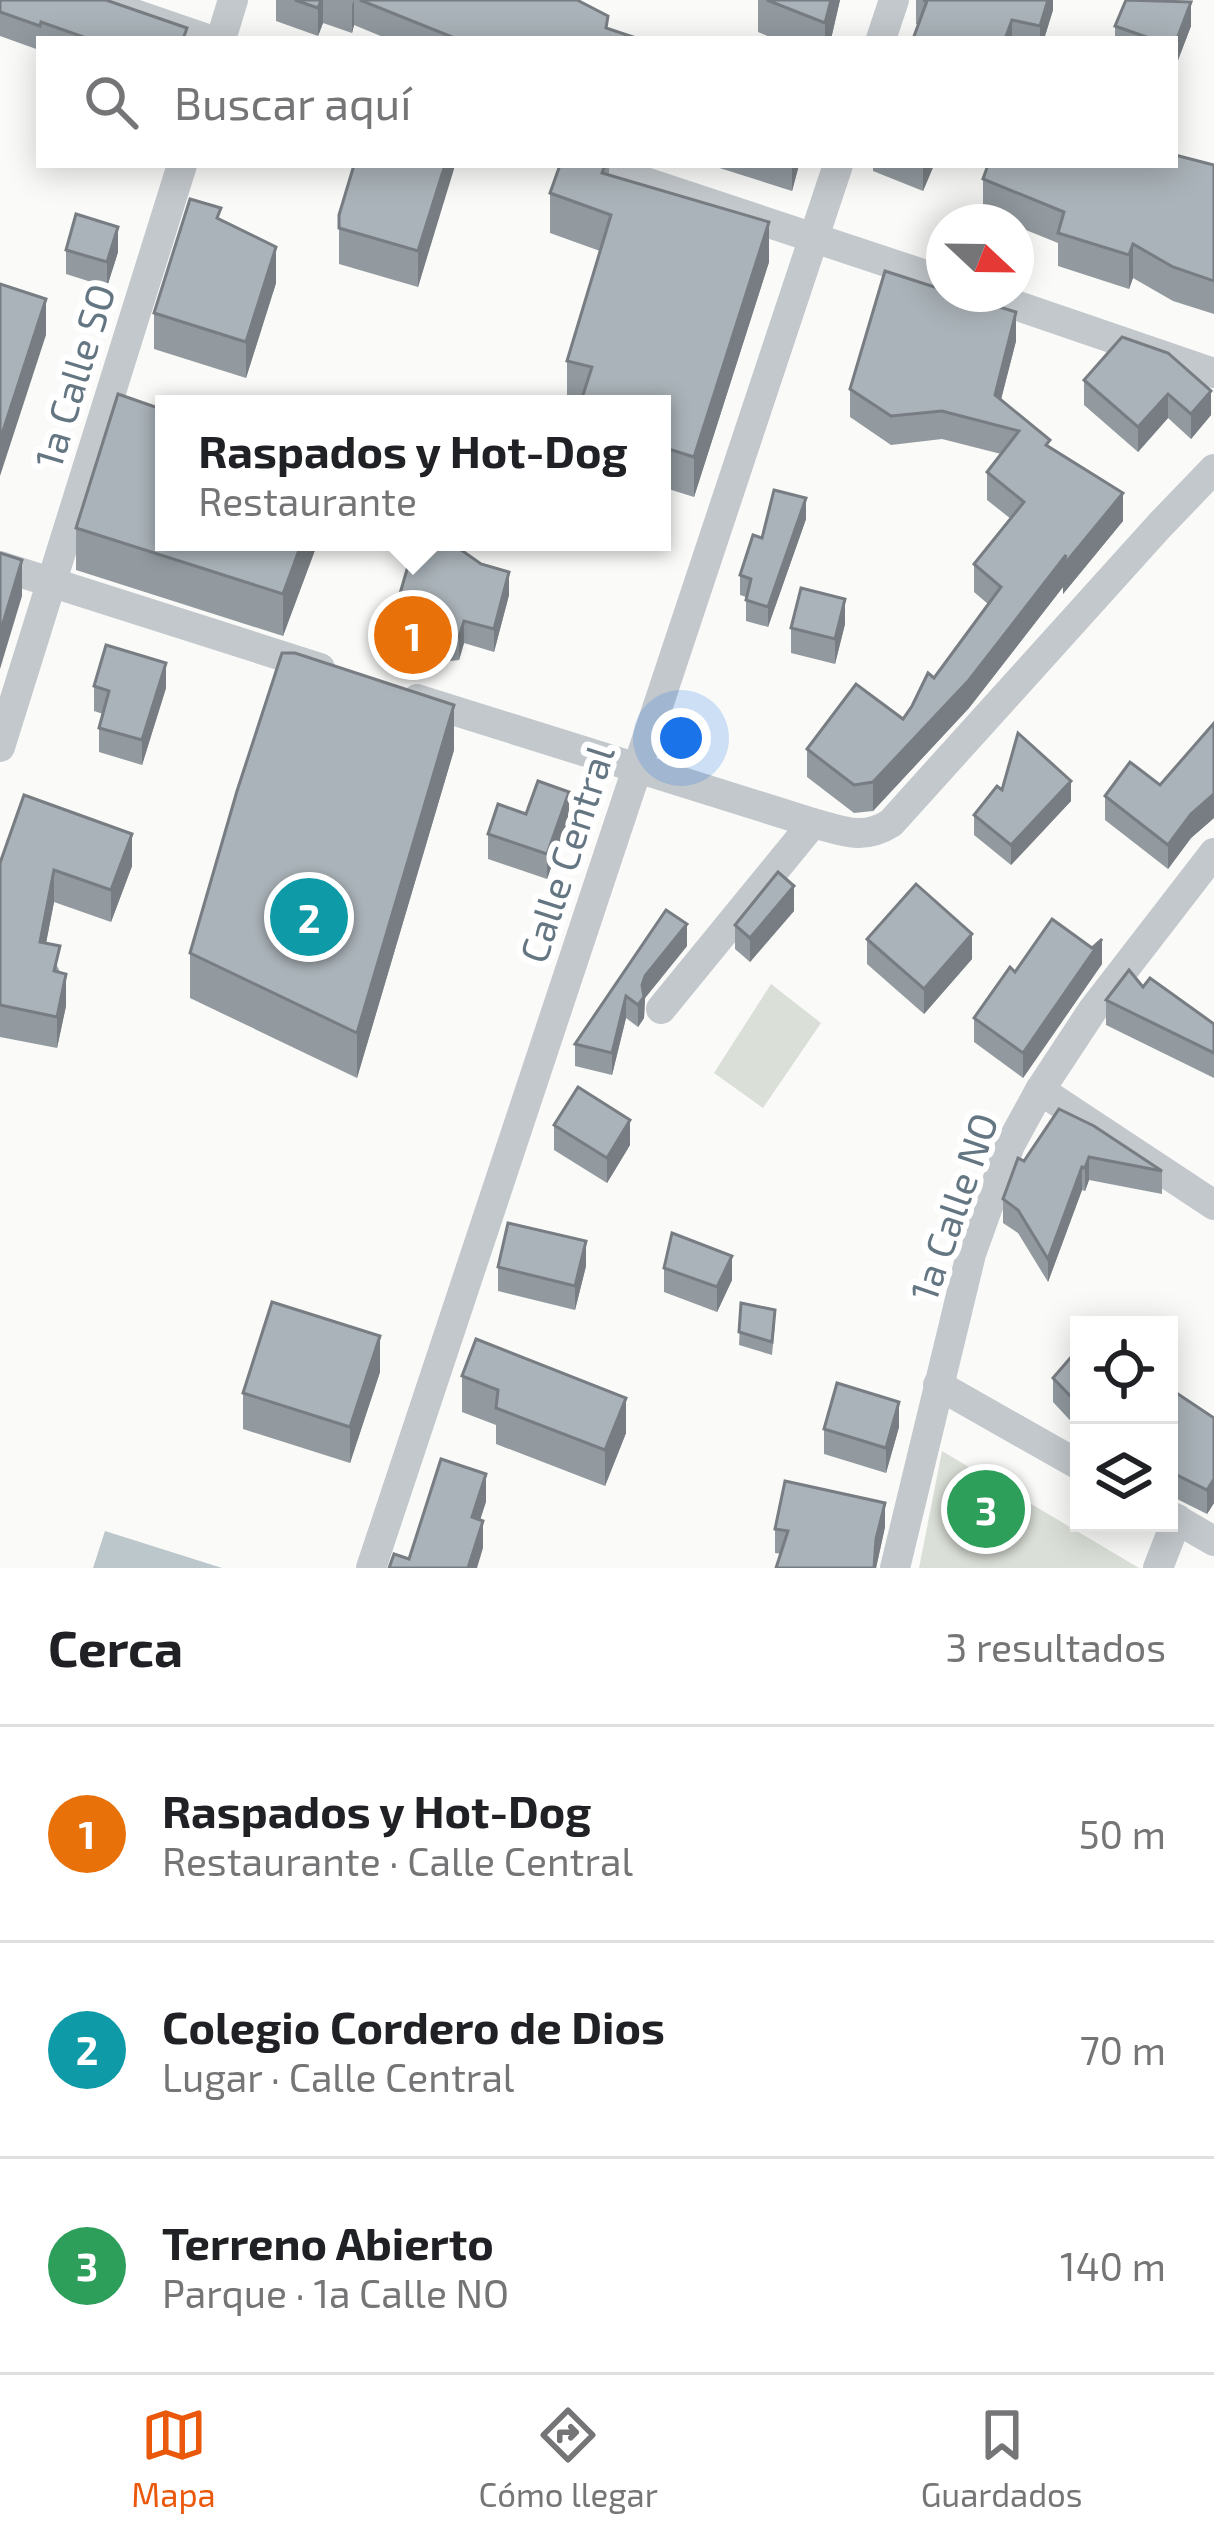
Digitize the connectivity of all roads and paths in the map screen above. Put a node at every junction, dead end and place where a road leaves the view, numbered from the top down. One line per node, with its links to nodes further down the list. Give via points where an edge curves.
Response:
1 (94, 0): 4 (street)
2 (233, 0): 5 (street)
3 (894, 0): 6 (street)
4 (198, 36)
5 (222, 36)
6 (882, 36)
7 (181, 168): 16 (street, 1a Calle SO)
8 (603, 168): 10 (street)
9 (837, 168): 10 (street, Calle Central)
10 (814, 236): 11 (street); 20 (street, Calle Central)
11 (926, 275)
12 (1034, 311): 13 (street)
13 (1214, 373)
14 (1214, 469): 21 (street, via 891,823 852,834)
15 (0, 566): 16 (street)
16 (51, 582): 17 (street); 19 (street, 1a Calle SO)
17 (344, 676)
18 (389, 690): 20 (street)
19 (0, 747)
20 (637, 770): 21 (street); 31 (street, Calle Central)
21 (813, 823): 23 (street)
22 (1214, 853): 24 (street, 1a Calle NO)
23 (661, 1009)
24 (1040, 1090): 25 (street); 26 (street, 1a Calle NO, via 1010,1145 970,1254)
25 (1214, 1205)
26 (938, 1385): 27 (street); 32 (street, 1a Calle NO)
27 (1070, 1460)
28 (1178, 1520): 30 (street)
29 (1169, 1532): 33 (street)
30 (1214, 1541)
31 (370, 1568)
32 (895, 1568)
33 (1158, 1568)

